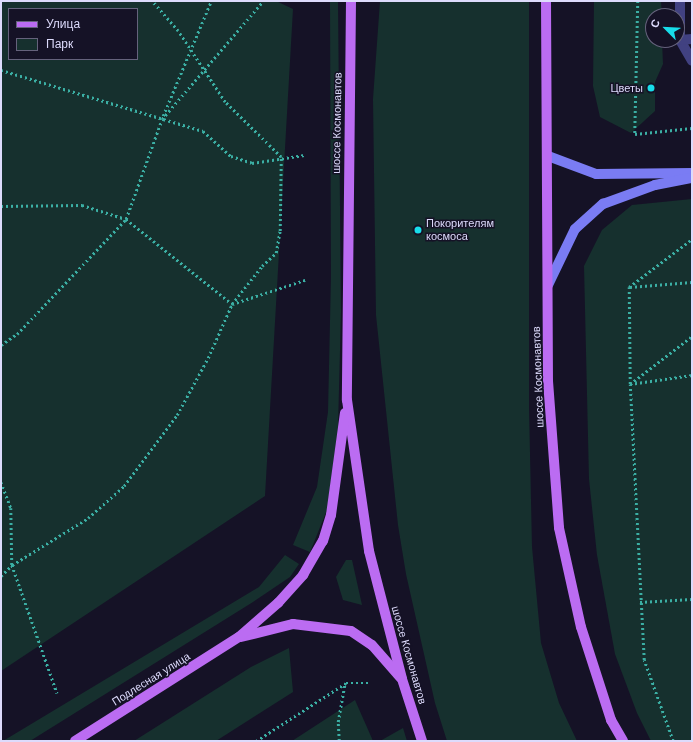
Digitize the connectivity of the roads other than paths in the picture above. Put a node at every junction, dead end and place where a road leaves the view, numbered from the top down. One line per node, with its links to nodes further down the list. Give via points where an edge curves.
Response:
1 (351, 1): 9 (main road, шоссе Космонавтов)
2 (546, 1): 5 (main road, шоссе Космонавтов)
3 (684, 48): 4 (lane)
4 (692, 62)
5 (548, 156): 6 (street, via 596,174); 8 (main road, шоссе Космонавтов)
6 (692, 173)
7 (692, 178): 8 (street, via 655,185 603,204 575,229)
8 (548, 285): 14 (main road, шоссе Космонавтов, via 548,381 559,528 581,626 611,720)
9 (346, 400): 10 (main road, via 339,466 323,541 298,581 278,603); 11 (main road, шоссе Космонавтов, via 369,550)
10 (239, 637): 11 (main road, via 293,624 350,631 372,645); 12 (main road, Подлесная улица)
11 (402, 679): 13 (main road, шоссе Космонавтов)
12 (75, 741)
13 (422, 741)
14 (623, 741)

